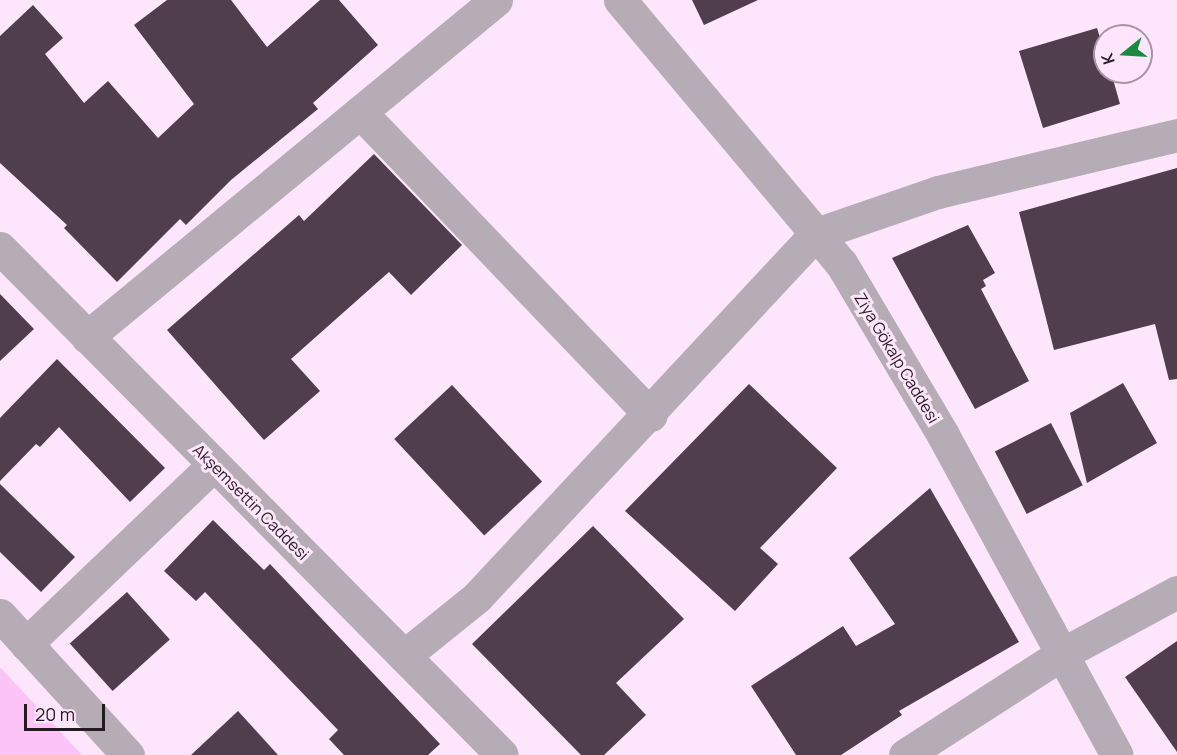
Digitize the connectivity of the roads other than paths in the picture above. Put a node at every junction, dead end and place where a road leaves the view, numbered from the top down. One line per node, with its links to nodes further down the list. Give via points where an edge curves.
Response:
1 (496, 0): 3 (street)
2 (620, 0): 5 (street, Ziya Gökalp Caddesi)
3 (360, 112): 7 (street); 8 (street)
4 (1177, 135): 5 (street, via 938,192)
5 (816, 234): 8 (street); 13 (street, Ziya Gökalp Caddesi, via 841,263 943,435)
6 (0, 248): 7 (street, Akşemsettin Caddesi)
7 (87, 337): 9 (street, Akşemsettin Caddesi)
8 (651, 415): 14 (street, via 477,597)
9 (213, 465): 12 (street); 14 (street, Akşemsettin Caddesi)
10 (1177, 592): 13 (street)
11 (0, 615): 12 (street)
12 (26, 644): 16 (street)
13 (1062, 654): 17 (street); 18 (street, Ziya Gökalp Caddesi)
14 (404, 656): 15 (street, Akşemsettin Caddesi)
15 (488, 750)
16 (128, 755)
17 (905, 755)
18 (1117, 755)

